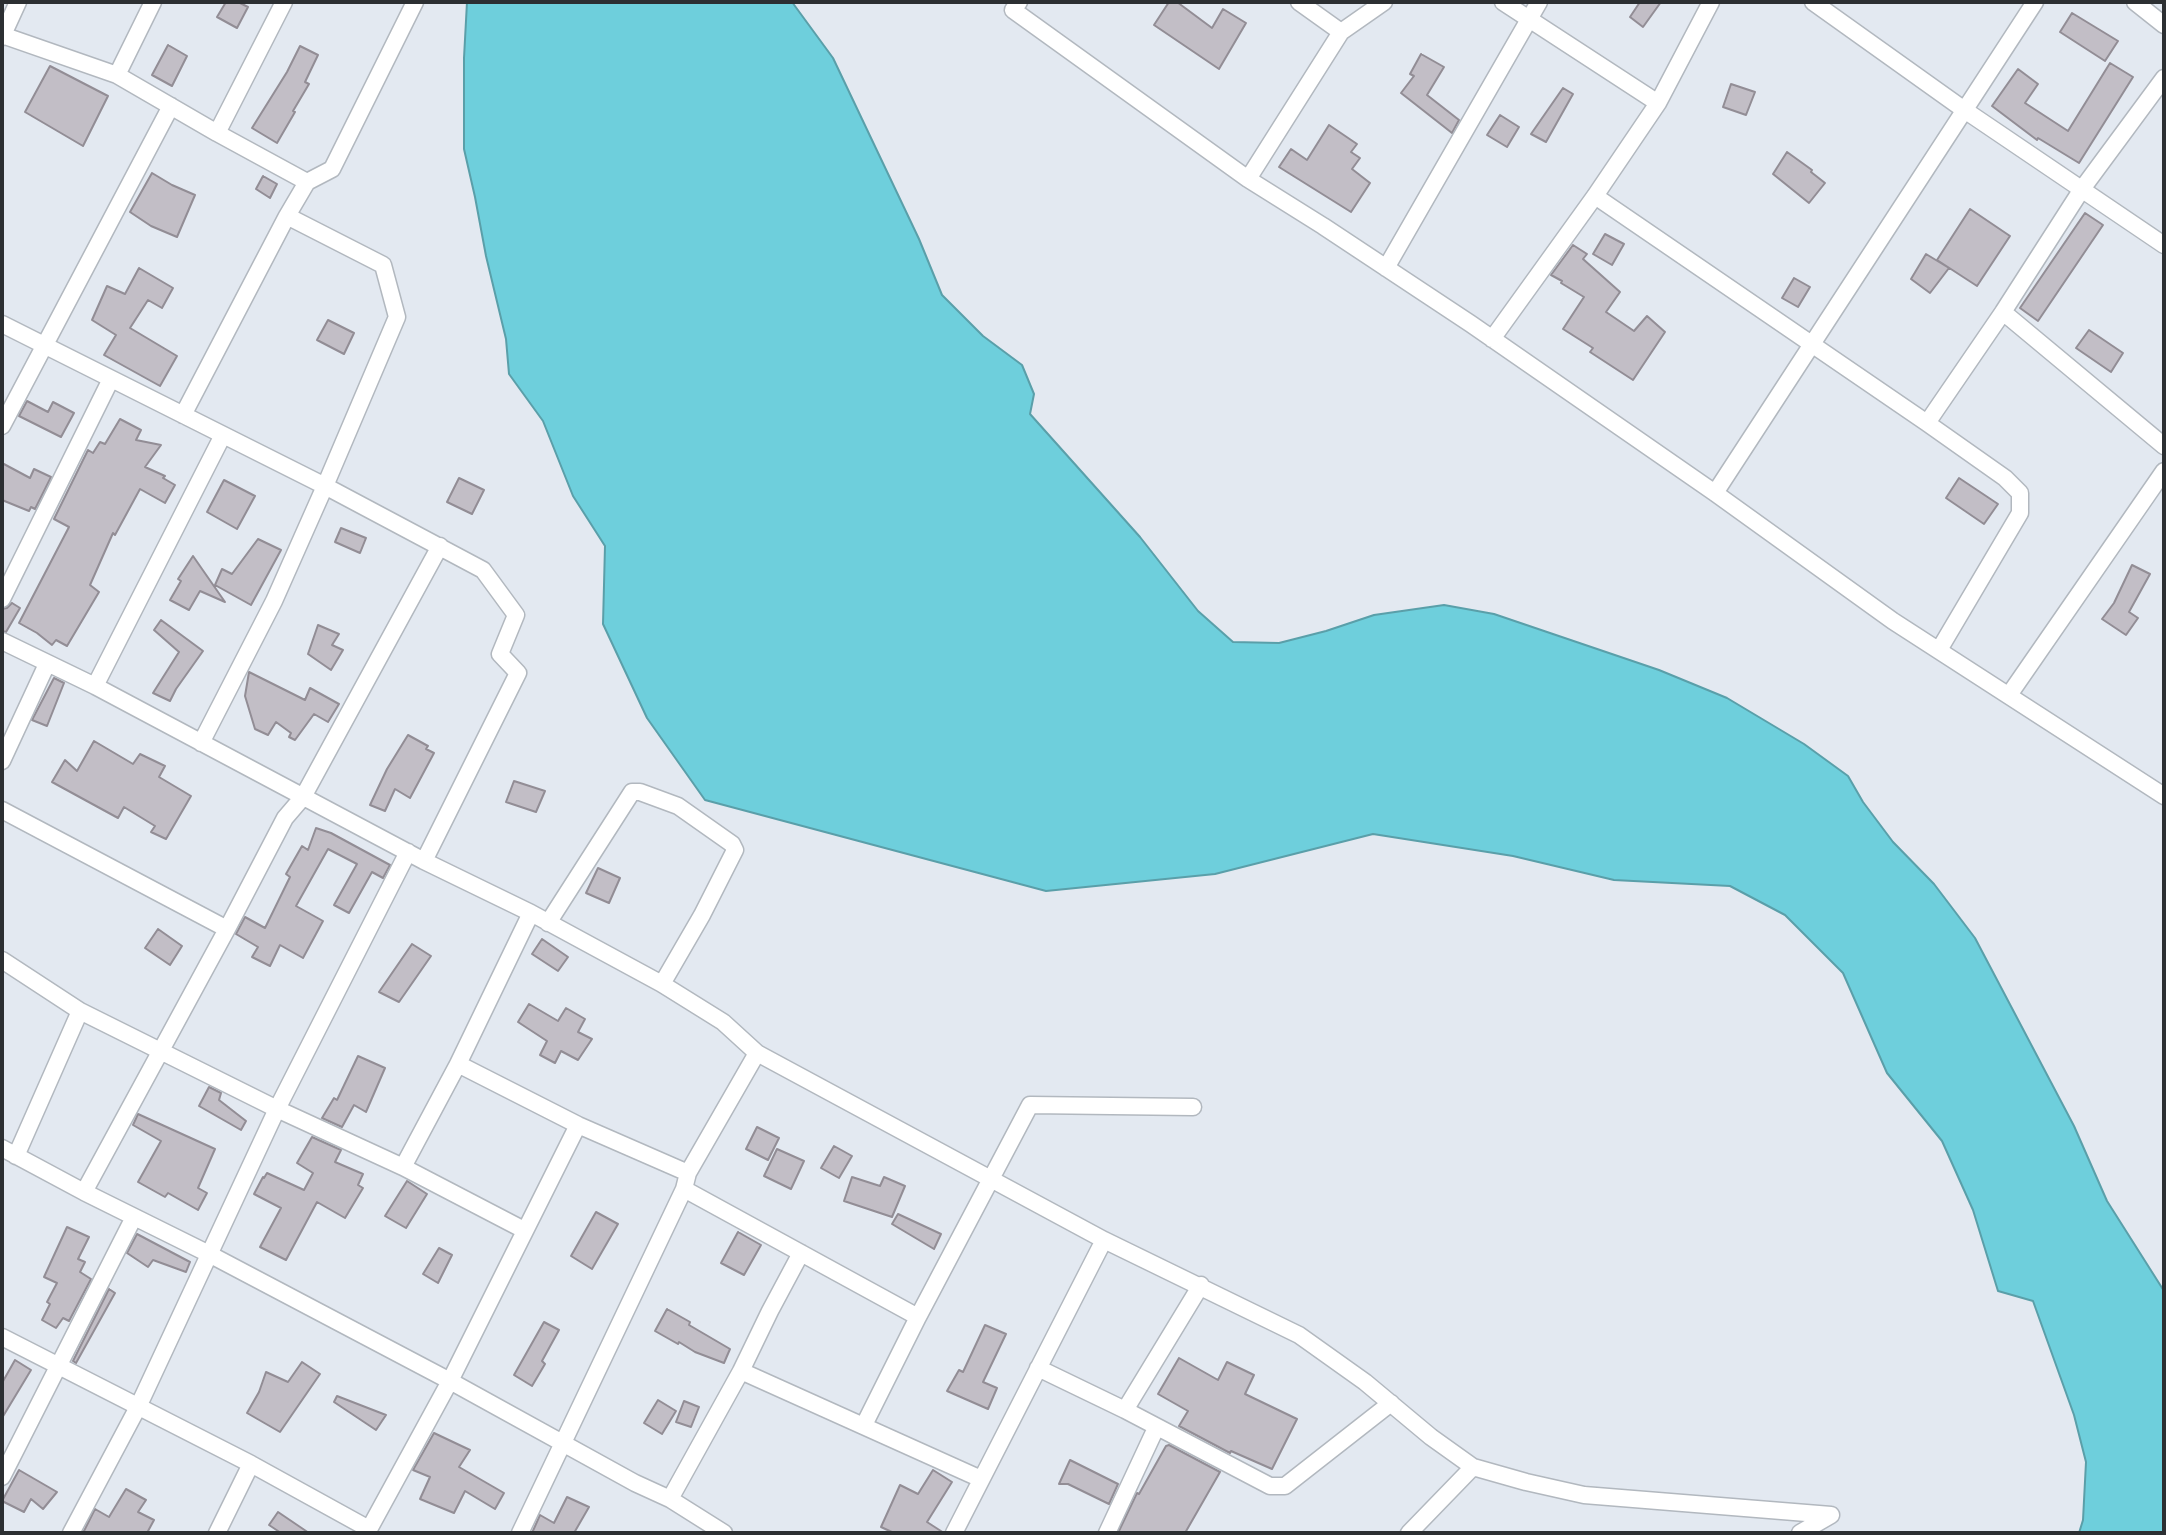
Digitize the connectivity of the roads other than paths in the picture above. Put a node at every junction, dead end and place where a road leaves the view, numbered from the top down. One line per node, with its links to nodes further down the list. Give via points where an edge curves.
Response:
1 (18, 2): 17 (street)
2 (153, 2): 18 (street)
3 (284, 2): 23 (street)
4 (415, 2): 25 (street, via 332,169)
5 (1019, 2): 24 (street, via 1013,10)
6 (1299, 2): 16 (street)
7 (1384, 2): 16 (street)
8 (1503, 2): 14 (street)
9 (1539, 2): 14 (street)
10 (1710, 2): 20 (street)
11 (1813, 2): 22 (street)
12 (2035, 2): 22 (street)
13 (2135, 2): 15 (street)
14 (1528, 19): 20 (street); 30 (street)
15 (2164, 25)
16 (1341, 32): 24 (street)
17 (2, 36): 18 (street)
18 (117, 75): 21 (street)
19 (2164, 78): 26 (street)
20 (1658, 103): 27 (street)
21 (171, 106): 23 (street); 35 (street)
22 (1964, 109): 26 (street); 34 (street)
23 (217, 133): 25 (street)
24 (1248, 179): 30 (street)
25 (307, 182): 28 (street)
26 (2082, 189): 29 (street); 31 (street)
27 (1595, 196): 33 (street); 34 (street)
28 (287, 216): 37 (street); 43 (street, via 383,265 397,317)
29 (2164, 245)
30 (1386, 268): 33 (street)
31 (2003, 313): 38 (street); 41 (street)
32 (2, 324): 35 (street)
33 (1492, 339): 44 (street)
34 (1811, 345): 38 (street); 44 (street)
35 (44, 346): 36 (street); 39 (street)
36 (111, 379): 37 (street); 46 (street)
37 (183, 415): 40 (street)
38 (1927, 423): 48 (street, via 2020,493 2020,513)
39 (2, 426)
40 (223, 435): 43 (street); 50 (street)
41 (2164, 446)
42 (2164, 471): 51 (street)
43 (325, 486): 45 (street); 52 (street, via 274,601)
44 (1716, 493): 48 (street)
45 (440, 546): 55 (street); 58 (street, via 483,570 516,615 500,654 518,673)
46 (2, 599)
47 (2, 641): 49 (street)
48 (1939, 650): 51 (street)
49 (47, 664): 50 (street); 53 (street)
50 (95, 686): 52 (street)
51 (2009, 695): 54 (street)
52 (201, 743): 55 (street)
53 (2, 761)
54 (2164, 796)
55 (303, 797): 57 (street); 61 (street, via 285,818)
56 (2, 810): 61 (street)
57 (408, 852): 58 (street); 69 (street)
58 (424, 861): 59 (street)
59 (531, 913): 60 (street); 67 (street)
60 (548, 923): 63 (street); 63 (street, via 632,792 678,806 735,850)
61 (227, 929): 65 (street)
62 (2, 960): 64 (street)
63 (663, 984): 66 (street, via 723,1022)
64 (80, 1011): 65 (street); 71 (street)
65 (160, 1051): 69 (street); 75 (street)
66 (757, 1053): 73 (street); 74 (street)
67 (458, 1064): 70 (street); 72 (street)
68 (1194, 1107): 73 (street, via 1030,1105)
69 (277, 1110): 72 (street); 80 (street)
70 (579, 1125): 74 (street); 77 (street)
71 (9, 1152): 75 (street)
72 (402, 1167): 77 (street)
73 (991, 1178): 78 (street); 82 (street)
74 (686, 1181): 79 (street); 93 (street)
75 (84, 1192): 76 (street)
76 (134, 1217): 80 (street); 84 (street)
77 (524, 1230): 87 (street)
78 (1104, 1240): 81 (street); 85 (street)
79 (801, 1253): 82 (street); 86 (street)
80 (209, 1254): 87 (street); 89 (street)
81 (1200, 1286): 88 (street, via 1299,1335); 90 (street)
82 (918, 1317): 91 (street)
83 (2, 1337): 84 (street)
84 (58, 1365): 89 (street); 96 (street)
85 (1038, 1368): 90 (street); 97 (street)
86 (741, 1371): 91 (street); 98 (street)
87 (450, 1381): 93 (street); 99 (street)
88 (1391, 1403): 92 (street, via 1285,1486 1270,1486); 95 (street)
89 (138, 1407): 94 (street); 100 (street)
90 (1125, 1410): 92 (street)
91 (864, 1425): 97 (street)
92 (1156, 1427): 105 (street)
93 (564, 1443): 98 (street); 102 (street)
94 (251, 1464): 99 (street); 101 (street)
95 (1473, 1467): 106 (street); 107 (street, via 1584,1494 1831,1515)
96 (2, 1477)
97 (981, 1479): 104 (street)
98 (670, 1499): 103 (street)
99 (368, 1531)
100 (71, 1533)
101 (217, 1533)
102 (520, 1533)
103 (724, 1533)
104 (954, 1533)
105 (1107, 1533)
106 (1409, 1533)
107 (1800, 1533)

